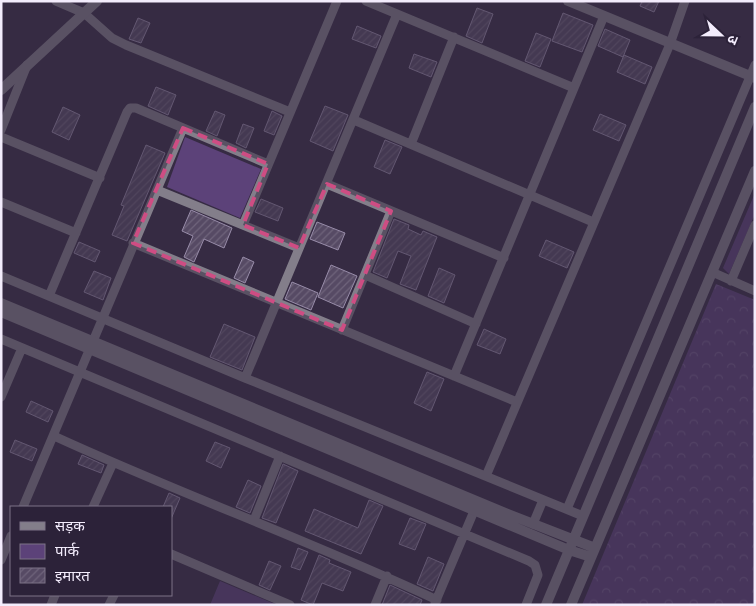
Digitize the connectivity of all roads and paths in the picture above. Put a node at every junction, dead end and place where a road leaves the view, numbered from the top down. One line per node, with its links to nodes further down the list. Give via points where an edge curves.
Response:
1 (56, 1): 7 (street)
2 (97, 1): 7 (street)
3 (337, 1): 18 (street)
4 (366, 1): 8 (street)
5 (568, 1): 9 (street)
6 (685, 1): 11 (street)
7 (84, 13): 12 (street); 18 (street, via 112,38 126,45)
8 (397, 14): 10 (street); 19 (street)
9 (604, 16): 11 (street); 15 (street)
10 (454, 37): 15 (street); 23 (street)
11 (670, 44): 14 (street); 32 (street)
12 (28, 65): 16 (street); 21 (street)
13 (755, 65): 14 (street)
14 (752, 77): 67 (street)
15 (574, 88): 29 (street)
16 (1, 90)
17 (755, 107): 68 (street)
18 (290, 112): 24 (street)
19 (354, 120): 23 (street); 27 (street)
20 (183, 128): 24 (street); 26 (street, via 130,108); 28 (street)
21 (1, 130)
22 (1, 136): 26 (street)
23 (411, 144): 29 (street)
24 (268, 164): 34 (street)
25 (755, 171): 39 (street)
26 (100, 178): 35 (street)
27 (327, 184): 31 (street); 37 (street)
28 (157, 190): 34 (street); 36 (street)
29 (530, 195): 32 (street); 38 (street)
30 (1, 202): 35 (street)
31 (391, 211): 38 (street); 40 (street)
32 (593, 222): 58 (street)
33 (755, 224): 42 (street)
34 (243, 225): 37 (street)
35 (76, 233): 44 (street)
36 (134, 244): 45 (street); 48 (street)
37 (299, 248): 45 (street)
38 (504, 258): 49 (street)
39 (712, 272): 42 (street); 74 (street)
40 (365, 275): 49 (street); 50 (street)
41 (1, 276): 44 (street)
42 (731, 280): 43 (street)
43 (755, 290)
44 (50, 296): 48 (street)
45 (276, 302): 50 (street); 56 (street)
46 (1, 303): 52 (street)
47 (1, 312): 52 (street)
48 (102, 319): 52 (street); 56 (street)
49 (476, 324): 55 (street)
50 (342, 330): 55 (street)
51 (1, 339): 53 (street)
52 (90, 345): 54 (street); 66 (street)
53 (22, 348): 54 (street); 57 (street)
54 (80, 372): 59 (street); 60 (street)
55 (454, 376): 58 (street)
56 (245, 378): 62 (street)
57 (1, 397)
58 (517, 402): 62 (street)
59 (54, 436): 61 (street); 64 (street)
60 (280, 456): 69 (street); 71 (street)
61 (113, 463): 65 (street); 69 (street)
62 (486, 476): 63 (street)
63 (543, 500): 67 (street); 70 (street)
64 (23, 506)
65 (93, 506)
66 (476, 506): 70 (street); 71 (street); 73 (street)
67 (567, 509): 68 (street)
68 (583, 516): 73 (street)
69 (254, 520): 77 (street)
70 (533, 524): 73 (street)
71 (465, 534): 78 (street); 81 (street, via 535,565 538,575)
72 (10, 539): 76 (street)
73 (571, 545): 74 (street); 82 (street)
74 (593, 552): 83 (street)
75 (172, 554): 79 (street)
76 (1, 560)
77 (387, 576): 78 (street); 80 (street)
78 (436, 602)
79 (290, 605)
80 (375, 605)
81 (526, 605)
82 (546, 605)
83 (571, 605)

